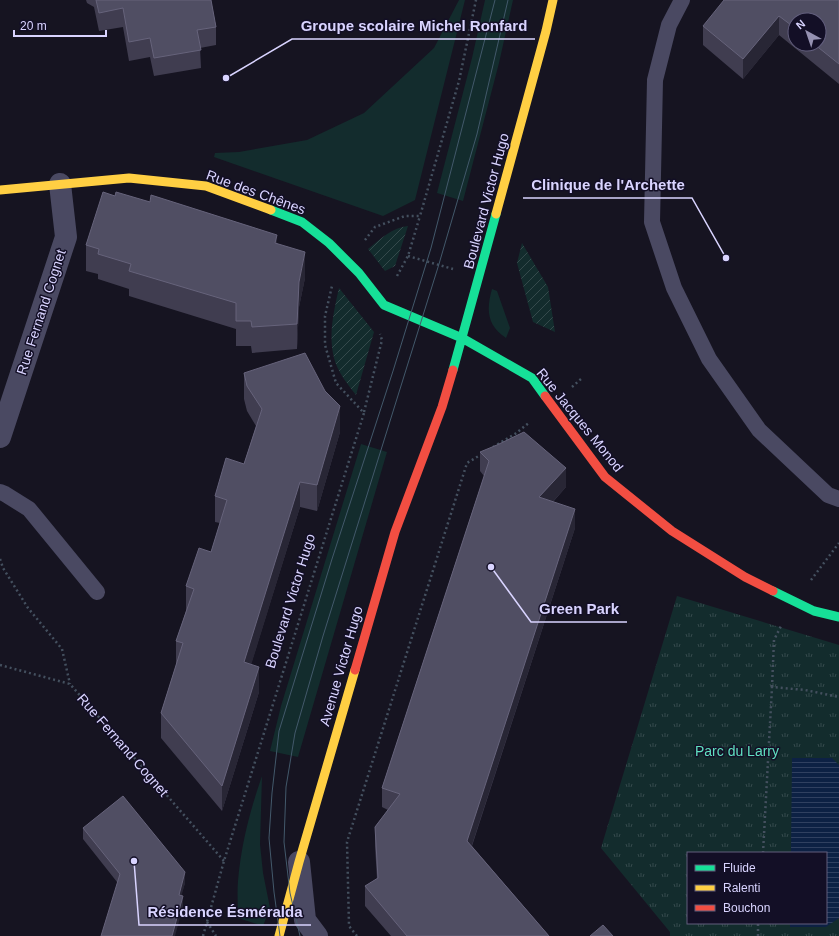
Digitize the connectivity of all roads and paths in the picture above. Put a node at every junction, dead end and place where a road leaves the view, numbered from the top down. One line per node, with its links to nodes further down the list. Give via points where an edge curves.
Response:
1 (476, 0): 6 (path, via 459,81)
2 (553, 0): 13 (street, Boulevard Victor Hugo)
3 (682, 0): 22 (lane, via 669,25 655,80 652,222 674,288 709,359 759,430 828,495)
4 (60, 184): 5 (street, Rue des Chênes); 13 (street, Rue des Chênes, via 129,178 206,186 302,222 329,243 384,305); 18 (street, Rue Fernand Cognet, via 66,236)
5 (0, 190)
6 (420, 216): 7 (path, via 405,216); 8 (path)
7 (375, 228)
8 (408, 256): 9 (path); 10 (path)
9 (458, 270)
10 (397, 276)
11 (333, 282): 17 (path, via 325,316 325,345 336,383)
12 (380, 328): 17 (path, Boulevard Victor Hugo, via 382,340)
13 (462, 338): 15 (street, Rue Jacques Monod, via 532,378); 16 (street, Boulevard Victor Hugo)
14 (582, 378): 15 (path)
15 (552, 405): 19 (path, via 515,434); 27 (street, Rue Jacques Monod, via 605,477 672,532 745,577 814,611)
16 (442, 408): 33 (street, Avenue Victor Hugo, via 395,532)
17 (364, 413): 32 (path, Boulevard Victor Hugo)
18 (0, 437)
19 (491, 448)
20 (485, 452): 40 (path, via 467,463 347,842 349,926)
21 (0, 492): 26 (lane, via 29,509)
22 (839, 500)
23 (839, 543): 25 (path)
24 (0, 559): 29 (path, via 28,608 62,649)
25 (816, 573)
26 (97, 592)
27 (839, 617)
28 (0, 665): 29 (path, Rue Fernand Cognet)
29 (70, 684): 32 (path, Rue Fernand Cognet)
30 (839, 697): 31 (path, via 806,690 772,687)
31 (762, 852)
32 (224, 861): 34 (path, Boulevard Victor Hugo)
33 (299, 862): 38 (street, Avenue Victor Hugo); 39 (street, via 306,920)
34 (207, 921): 36 (path, Boulevard Victor Hugo); 37 (path)
35 (758, 924): 41 (path)
36 (203, 936)
37 (216, 936)
38 (280, 936)
39 (317, 936)
40 (357, 936)
41 (758, 936)

